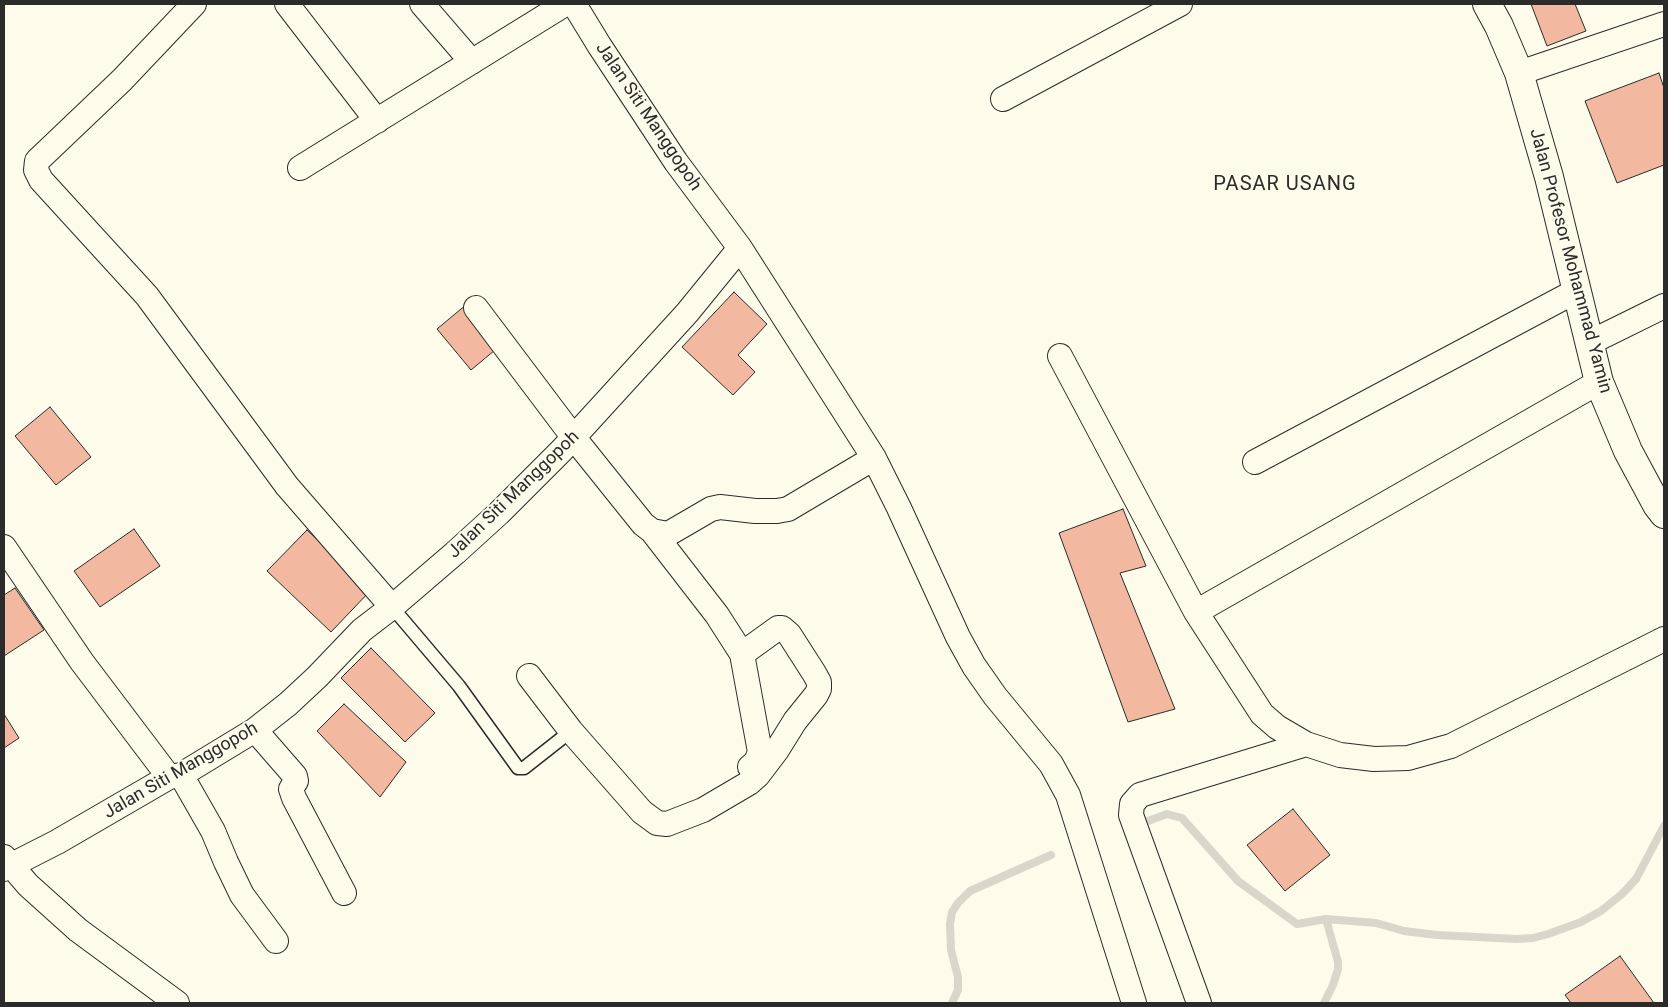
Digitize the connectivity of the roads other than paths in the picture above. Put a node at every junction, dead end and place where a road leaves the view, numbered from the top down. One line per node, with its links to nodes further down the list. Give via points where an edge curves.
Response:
1 (194, 4): 27 (street, via 122,80 37,161 36,170 41,180 147,296 287,486)
2 (287, 4): 12 (street)
3 (422, 4): 9 (street)
4 (565, 4): 9 (street)
5 (574, 4): 14 (street, Jalan Siti Manggopoh, via 676,162)
6 (1180, 4): 11 (street)
7 (1487, 4): 10 (highway, Jalan Profesor Mohammad Yamin)
8 (1664, 24): 10 (street)
9 (472, 62): 12 (street)
10 (1519, 72): 15 (highway, Jalan Profesor Mohammad Yamin, via 1549,177)
11 (1003, 99)
12 (377, 121): 13 (street)
13 (300, 168)
14 (740, 248): 21 (street, Jalan Siti Manggopoh, via 687,313); 22 (street)
15 (1576, 291): 18 (highway, Jalan Profesor Mohammad Yamin); 23 (street)
16 (1664, 306): 18 (street)
17 (476, 308): 21 (street)
18 (1589, 343): 20 (highway, Jalan Profesor Mohammad Yamin)
19 (1060, 356): 28 (street)
20 (1599, 382): 24 (highway, Jalan Profesor Mohammad Yamin, via 1628,451); 28 (street)
21 (574, 438): 25 (street); 27 (street, Jalan Siti Manggopoh, via 499,513)
22 (874, 458): 25 (street, via 788,509 755,512 720,507 668,534); 41 (street, via 974,666 1051,764 1068,795)
23 (1255, 462)
24 (1664, 514)
25 (652, 531): 30 (street, via 717,615)
26 (4, 547): 36 (street, via 82,662)
27 (392, 607): 32 (street, Jalan Siti Manggopoh, via 362,630 317,677); 33 (lane, via 467,696 518,768 524,768)
28 (1196, 612): 34 (street, via 1262,714)
29 (1664, 639): 34 (street, via 1451,746 1408,758 1374,759 1340,755)
30 (742, 654): 33 (street, via 782,628 814,673 819,689 758,775 702,810 667,824 648,818); 35 (street, via 760,752)
31 (529, 676): 33 (street)
32 (255, 730): 36 (street, Jalan Siti Manggopoh); 38 (street, via 295,776 291,789 294,798)
33 (571, 731)
34 (1306, 744): 42 (street, via 1140,795 1132,804 1131,815)
35 (750, 767)
36 (175, 776): 37 (street, Jalan Siti Manggopoh, via 66,838); 39 (street, via 213,831 242,895)
37 (6, 864): 40 (street, via 78,930)
38 (344, 893)
39 (276, 940)
40 (177, 1003)
41 (1134, 1003)
42 (1199, 1003)

